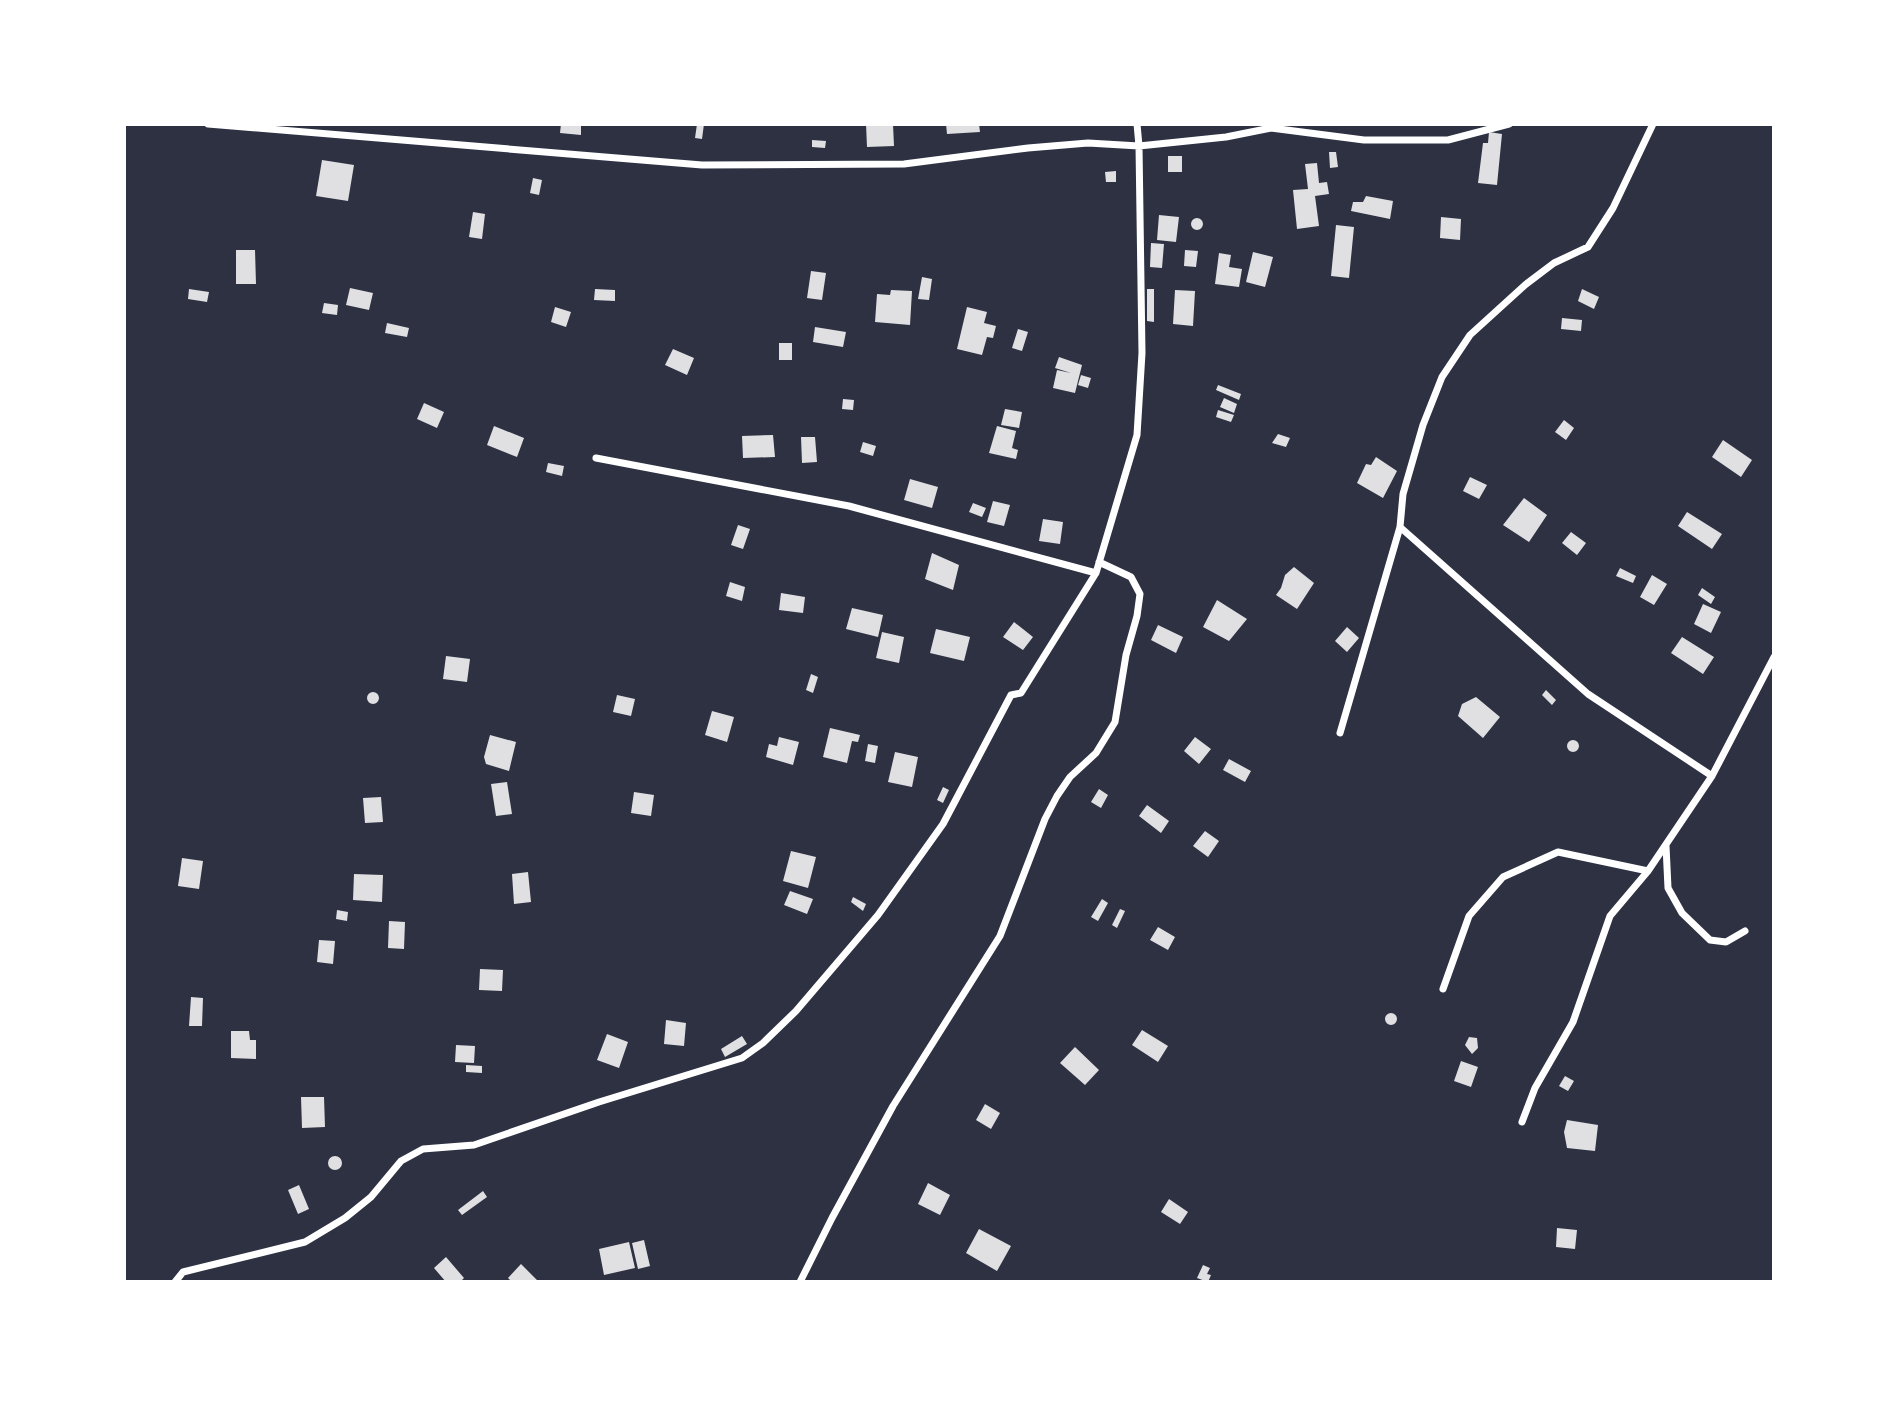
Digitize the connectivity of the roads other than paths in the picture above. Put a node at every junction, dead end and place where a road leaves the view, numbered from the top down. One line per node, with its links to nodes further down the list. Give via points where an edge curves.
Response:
1 (208, 124): 5 (street, via 702,165 904,164 1088,143)
2 (1137, 124): 5 (street)
3 (1509, 124): 5 (street, via 1447,140 1364,140 1271,128)
4 (1653, 124): 7 (street, via 1613,208 1588,247 1554,263 1525,285 1470,335 1442,377 1403,495)
5 (1139, 146): 8 (street, via 1142,354 1137,435)
6 (596, 458): 9 (street, via 849,506)
7 (1400, 527): 11 (street); 12 (street, via 1588,694)
8 (1099, 562): 9 (street); 19 (street, via 1131,577 1140,594 1115,722 1096,753 1057,796 1000,936 893,1106)
9 (1096, 573): 18 (street, via 1021,692 1012,695 936,834 878,915 763,1043 742,1058 474,1145 423,1149 401,1161 371,1197 345,1218 305,1242 183,1272)
10 (1774, 657): 12 (street)
11 (1340, 733)
12 (1712, 776): 13 (street)
13 (1666, 845): 14 (street); 15 (street, via 1668,888 1682,913 1710,940 1726,942)
14 (1648, 871): 16 (street, via 1558,852 1503,877 1469,916); 17 (street, via 1609,916 1573,1022)
15 (1745, 932)
16 (1443, 989)
17 (1521, 1122)
18 (175, 1282)
19 (800, 1282)

